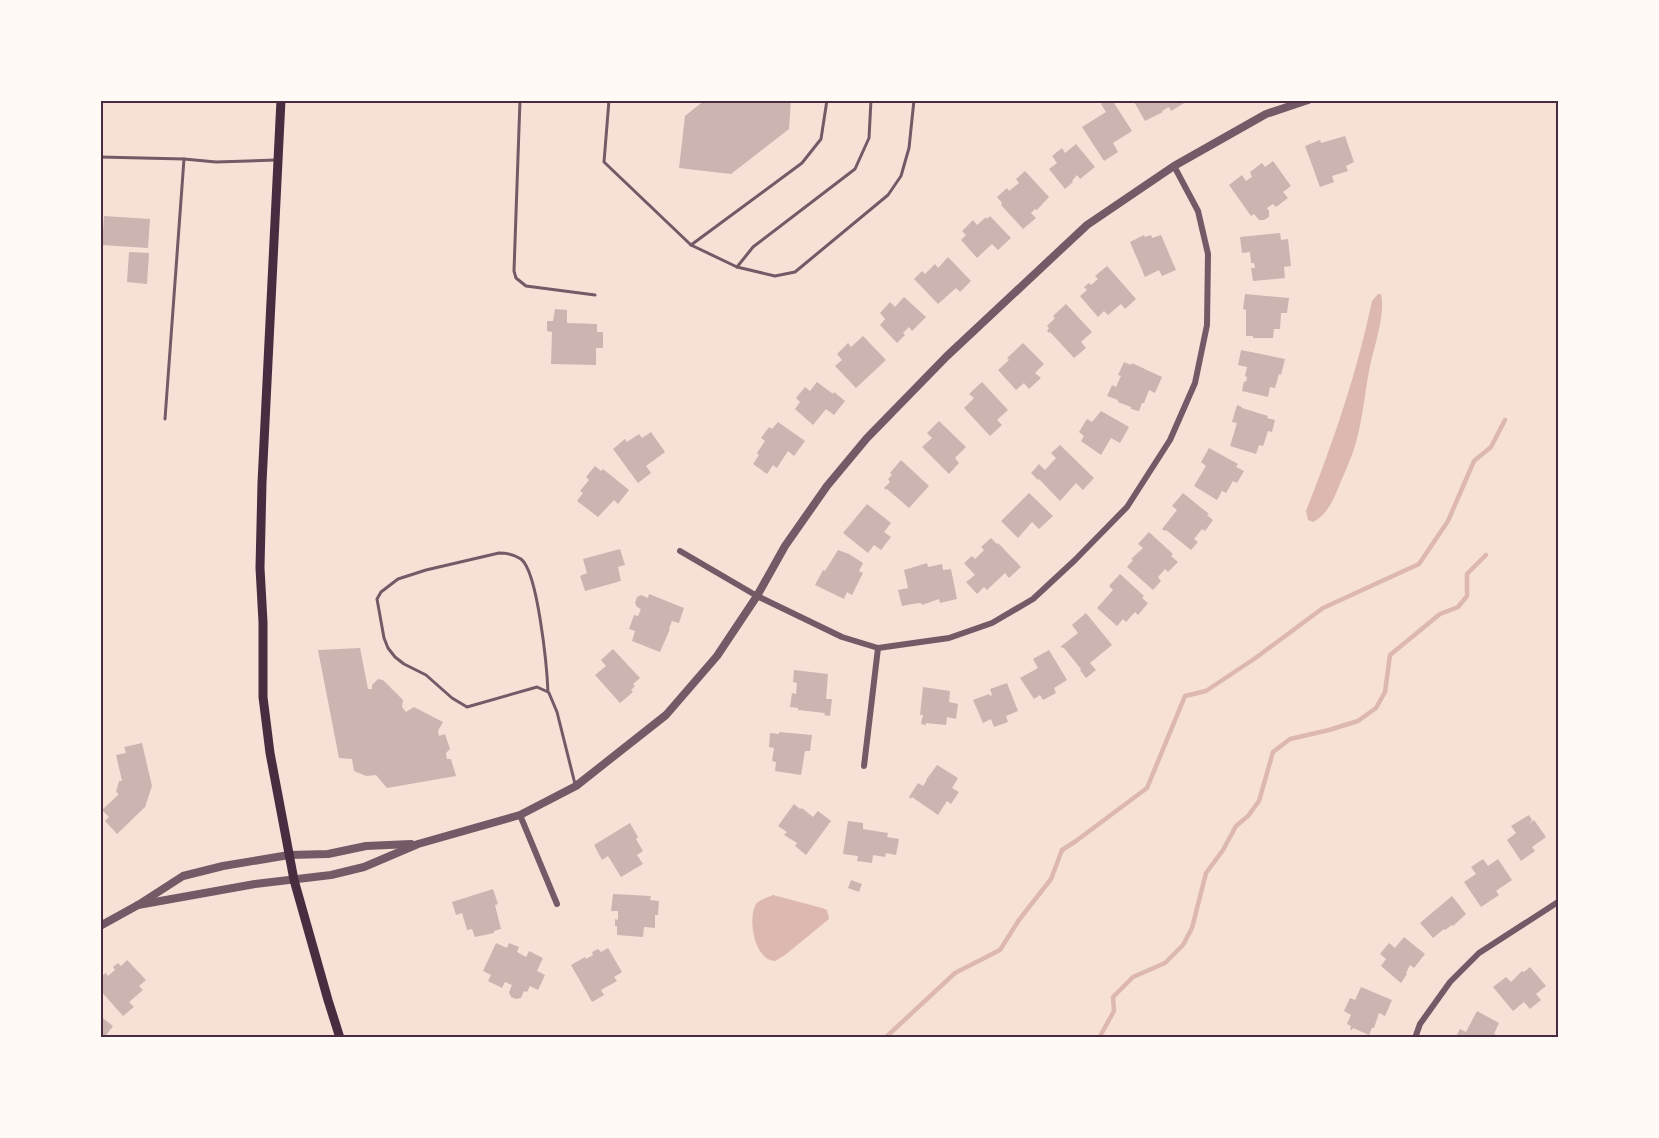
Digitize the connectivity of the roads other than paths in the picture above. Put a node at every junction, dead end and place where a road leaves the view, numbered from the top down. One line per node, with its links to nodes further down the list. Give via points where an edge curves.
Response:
1 (281, 100): 10 (main road)
2 (520, 100): 14 (lane, via 513,271 526,286)
3 (609, 100): 12 (lane, via 604,162)
4 (827, 100): 12 (lane, via 821,139 802,163)
5 (871, 100): 13 (lane, via 869,138 855,169 753,247)
6 (914, 100): 13 (lane, via 909,148 901,176 888,195 795,272 775,276)
7 (1308, 100): 11 (street, via 1266,114)
8 (100, 157): 9 (lane)
9 (184, 159): 10 (lane); 15 (lane)
10 (278, 160): 24 (main road, via 260,568 263,697)
11 (1174, 166): 17 (street, via 1087,225 947,356 867,438 785,546); 18 (street, via 1198,211 1208,254 1207,324 1195,383 1170,440 1127,507 1033,599 992,623 949,638)
12 (691, 245): 13 (lane)
13 (737, 267)
14 (595, 295)
15 (165, 419)
16 (680, 550): 17 (street)
17 (757, 596): 18 (street, via 842,637); 21 (street, via 717,656 666,715)
18 (878, 648): 20 (street)
19 (548, 692): 19 (lane, via 537,687 467,706 452,698 388,648 377,599 398,579 426,570 499,553 520,558 532,578 547,660); 21 (lane)
20 (864, 766)
21 (576, 786): 22 (street)
22 (520, 816): 23 (street); 27 (street)
23 (418, 844): 24 (street); 25 (street, via 364,867)
24 (289, 855): 25 (main road); 28 (street, via 183,876)
25 (294, 880): 28 (street); 30 (main road)
26 (1558, 903): 31 (street, via 1479,953 1450,982 1420,1024)
27 (557, 904)
28 (138, 905): 29 (street)
29 (100, 926)
30 (340, 1038)
31 (1415, 1038)

